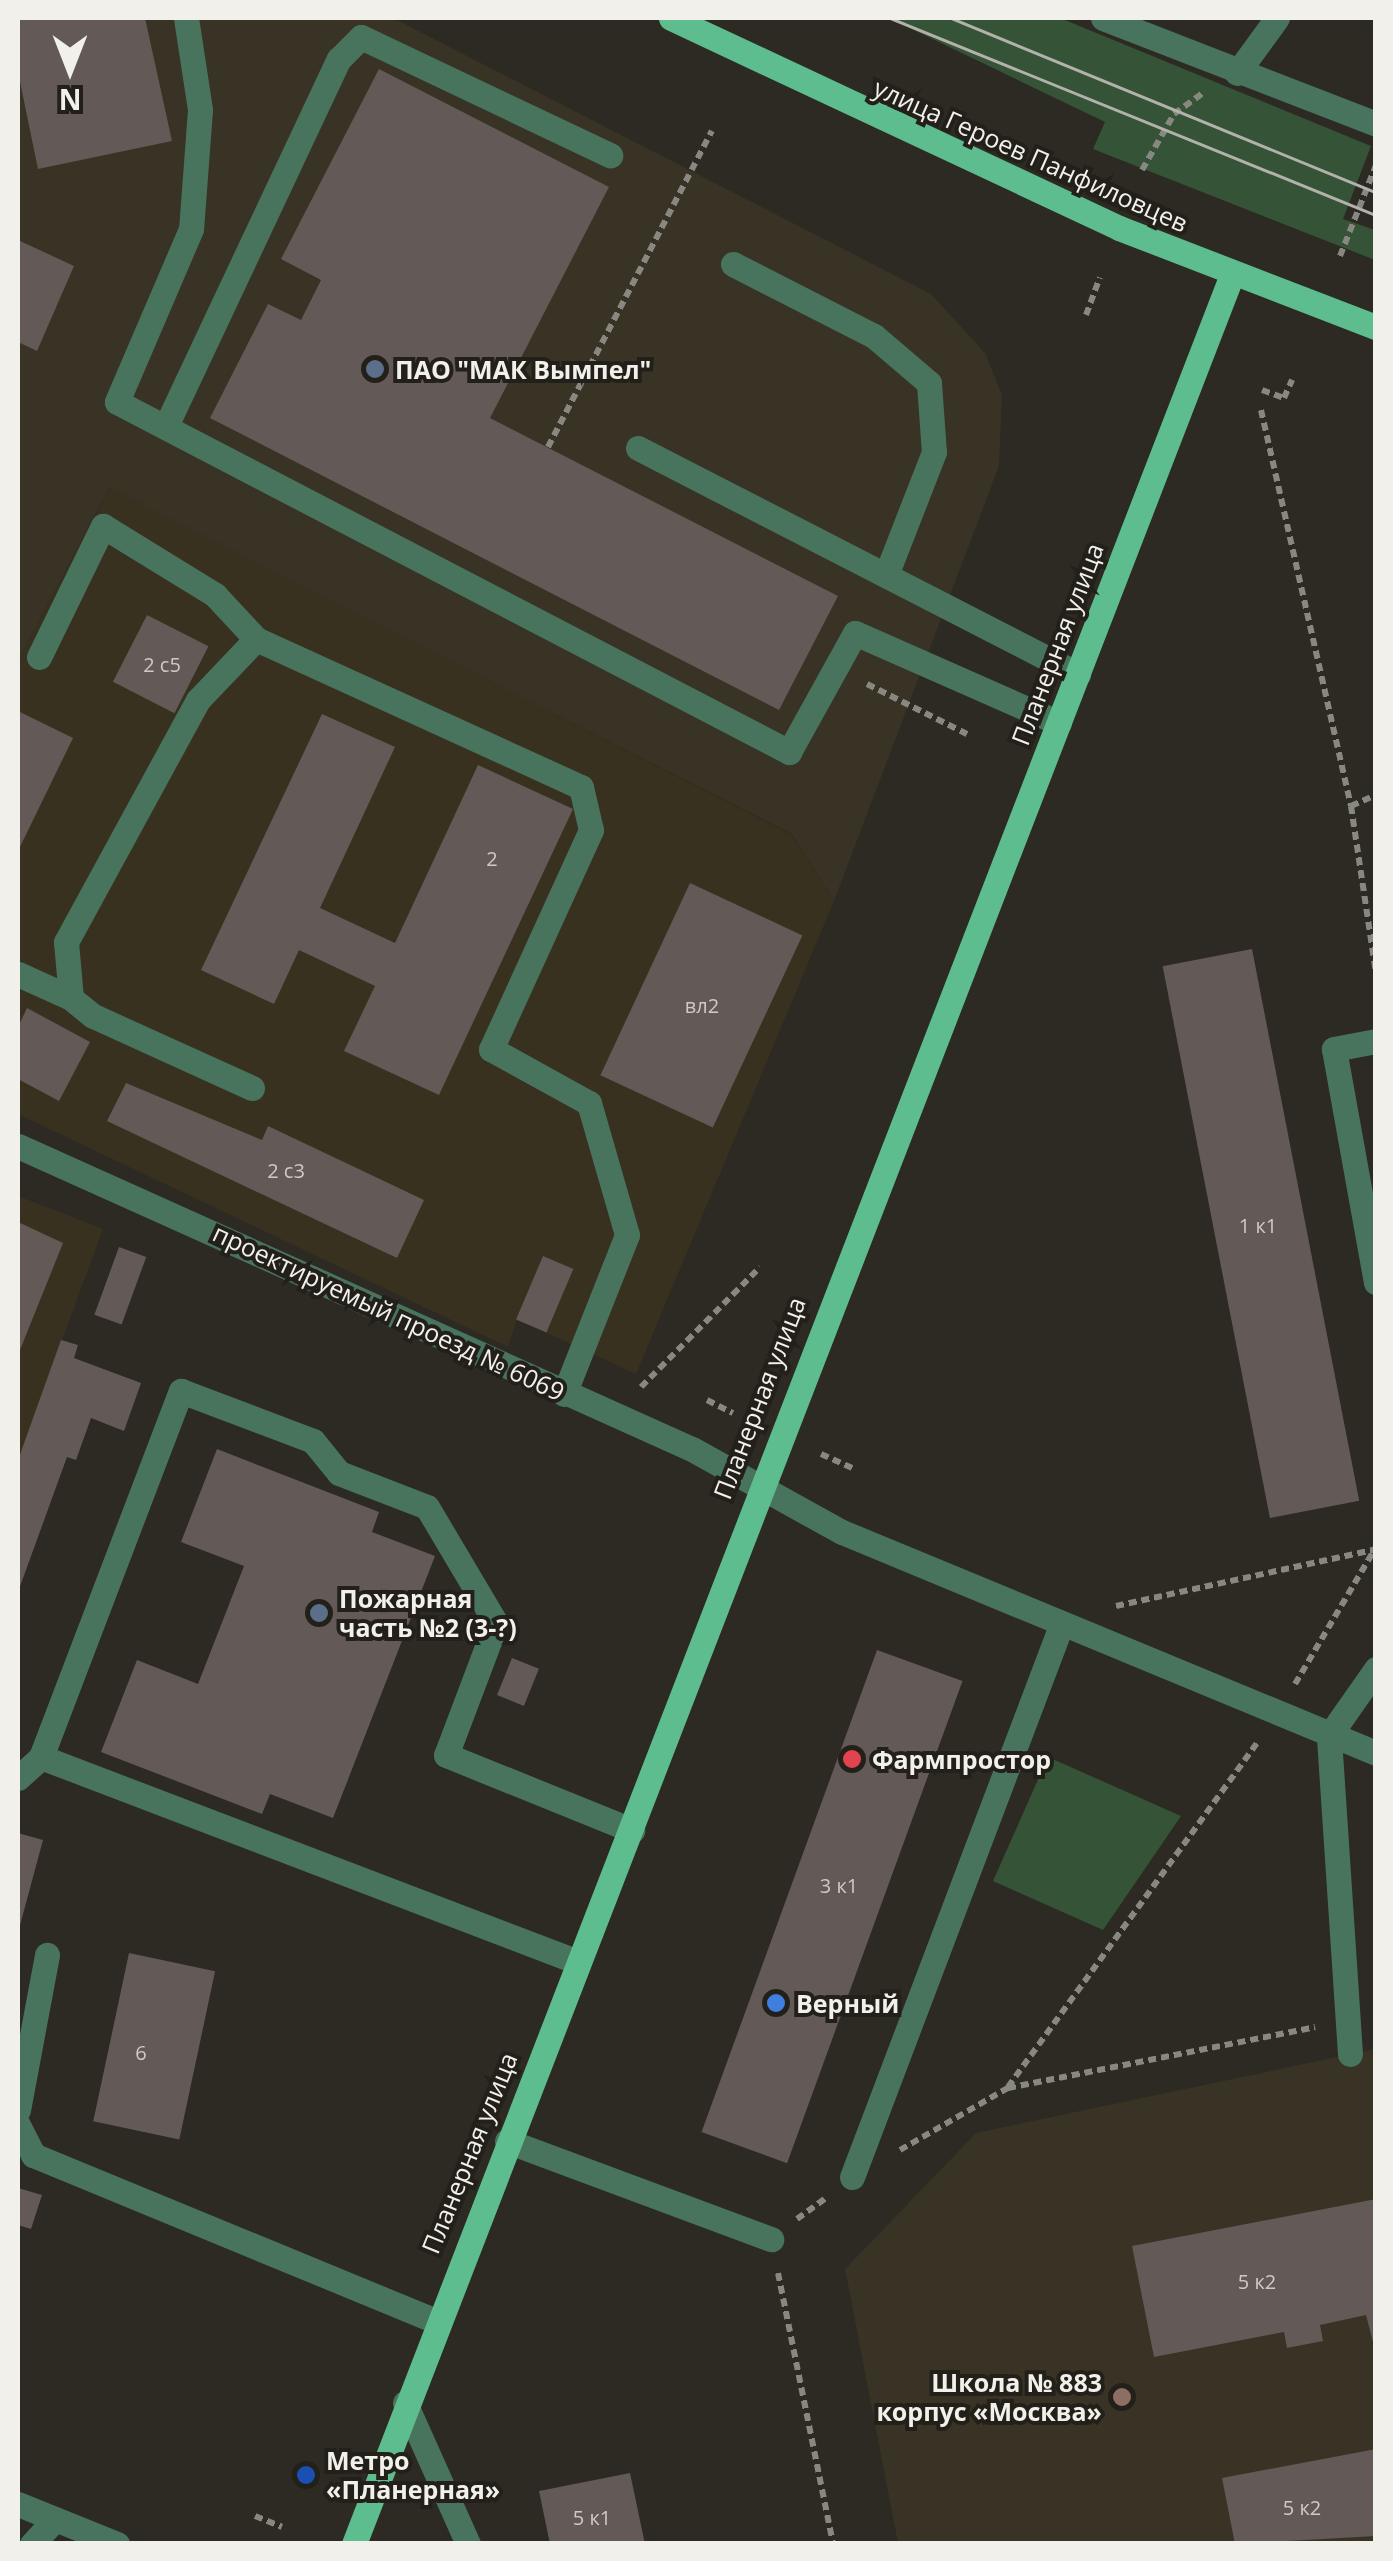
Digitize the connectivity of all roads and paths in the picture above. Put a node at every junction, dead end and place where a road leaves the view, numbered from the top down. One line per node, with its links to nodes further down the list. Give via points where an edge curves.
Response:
1 (186, 18): 22 (street, via 200,110 191,229 116,402)
2 (670, 18): 16 (main road, улица Героев Панфиловцев)
3 (1102, 18): 6 (street)
4 (1277, 18): 6 (street)
5 (360, 28): 10 (street); 22 (street, via 339,59)
6 (1237, 73): 8 (street)
7 (1188, 107): 12 (path, via 1174,114)
8 (1376, 124)
9 (712, 131): 23 (path)
10 (610, 155)
11 (1376, 164): 13 (path)
12 (1142, 170)
13 (1340, 256)
14 (734, 264): 25 (street, via 874,336 928,383 934,452)
15 (1100, 277): 17 (path)
16 (1230, 277): 18 (main road, улица Героев Панфиловцев); 28 (main road, Планерная улица)
17 (1086, 314)
18 (1376, 327)
19 (1292, 380): 20 (path, via 1284,398)
20 (1262, 390)
21 (1261, 410): 33 (path)
22 (166, 426): 30 (street, via 789,752 855,633)
23 (548, 447)
24 (638, 448): 25 (street)
25 (886, 575): 28 (street)
26 (256, 639): 27 (street, via 215,595 104,526); 36 (street, via 198,700 66,942); 43 (street, via 581,787 591,830 491,1049 589,1103 627,1235)
27 (39, 657)
28 (1078, 674): 30 (main road, Планерная улица)
29 (881, 691): 31 (path)
30 (1059, 723): 49 (main road, Планерная улица)
31 (969, 735)
32 (1376, 795): 33 (path)
33 (1351, 806): 35 (path)
34 (18, 974): 36 (street)
35 (1376, 974)
36 (71, 998): 38 (street, via 133,1036)
37 (1376, 1041): 40 (street, via 1334,1049)
38 (252, 1088)
39 (18, 1146): 43 (street, проектируемый проезд № 6069)
40 (1369, 1204): 42 (street)
41 (760, 1267): 44 (path)
42 (1376, 1282)
43 (564, 1394): 49 (street, проектируемый проезд № 6069)
44 (630, 1398)
45 (707, 1400): 46 (path)
46 (732, 1413)
47 (821, 1454): 48 (path)
48 (854, 1469)
49 (757, 1486): 51 (street, проектируемый проезд № 6069); 58 (main road, Планерная улица)
50 (1375, 1548): 51 (path); 53 (path)
51 (1054, 1622): 53 (street, проектируемый проезд № 6069); 67 (street)
52 (1376, 1668): 54 (street)
53 (1276, 1717): 54 (street, проектируемый проезд № 6069); 63 (path)
54 (1329, 1736): 55 (street, проектируемый проезд № 6069); 61 (street)
55 (1376, 1753)
56 (41, 1758): 57 (street); 58 (street, via 181,1391 312,1441 339,1473 428,1507 496,1623 446,1755); 60 (street)
57 (18, 1778)
58 (632, 1830): 60 (main road, Планерная улица)
59 (47, 1955): 64 (street)
60 (578, 1962): 66 (main road, Планерная улица)
61 (1346, 2020): 62 (street); 63 (path)
62 (1350, 2054)
63 (1008, 2088): 67 (path)
64 (18, 2110)
65 (18, 2126): 69 (street, via 33,2155)
66 (507, 2141): 68 (street); 69 (main road, Планерная улица)
67 (852, 2177): 68 (path)
68 (771, 2240): 80 (path)
69 (434, 2320): 70 (main road, Планерная улица)
70 (405, 2403): 78 (main road, Планерная улица); 79 (street)
71 (18, 2504): 73 (street)
72 (254, 2516): 74 (path)
73 (56, 2519): 75 (street); 76 (street)
74 (282, 2527)
75 (79, 2536): 77 (street)
76 (32, 2544)
77 (117, 2544)
78 (354, 2544)
79 (468, 2544)
80 (833, 2544)

